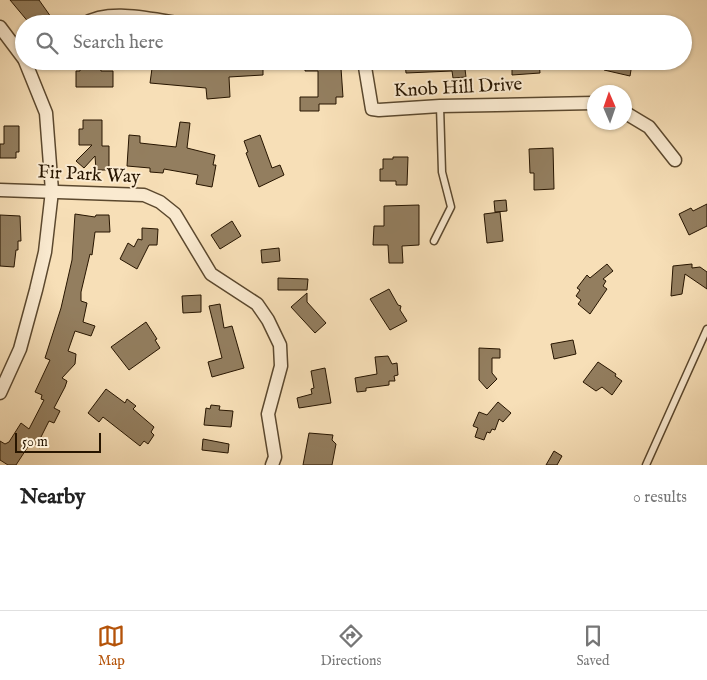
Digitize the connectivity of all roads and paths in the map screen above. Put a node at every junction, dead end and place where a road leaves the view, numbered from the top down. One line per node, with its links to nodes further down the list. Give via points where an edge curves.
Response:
1 (0, 27): 2 (street)
2 (15, 47)
3 (29, 70): 10 (street, via 46,114)
4 (366, 70): 6 (street, Knob Hill Drive, via 372,109)
5 (587, 103): 6 (street, Knob Hill Drive)
6 (440, 106): 11 (lane, via 442,172 451,207)
7 (632, 117): 8 (street, via 649,127)
8 (675, 160)
9 (0, 190): 10 (street, Fir Park Way)
10 (52, 191): 13 (street, via 45,252 36,290 20,349); 14 (street, Fir Park Way, via 144,195 160,202 175,214 211,274 257,304 280,345 281,366 268,414 275,457)
11 (434, 241)
12 (707, 329): 15 (lane)
13 (0, 393)
14 (272, 465)
15 (646, 465)

